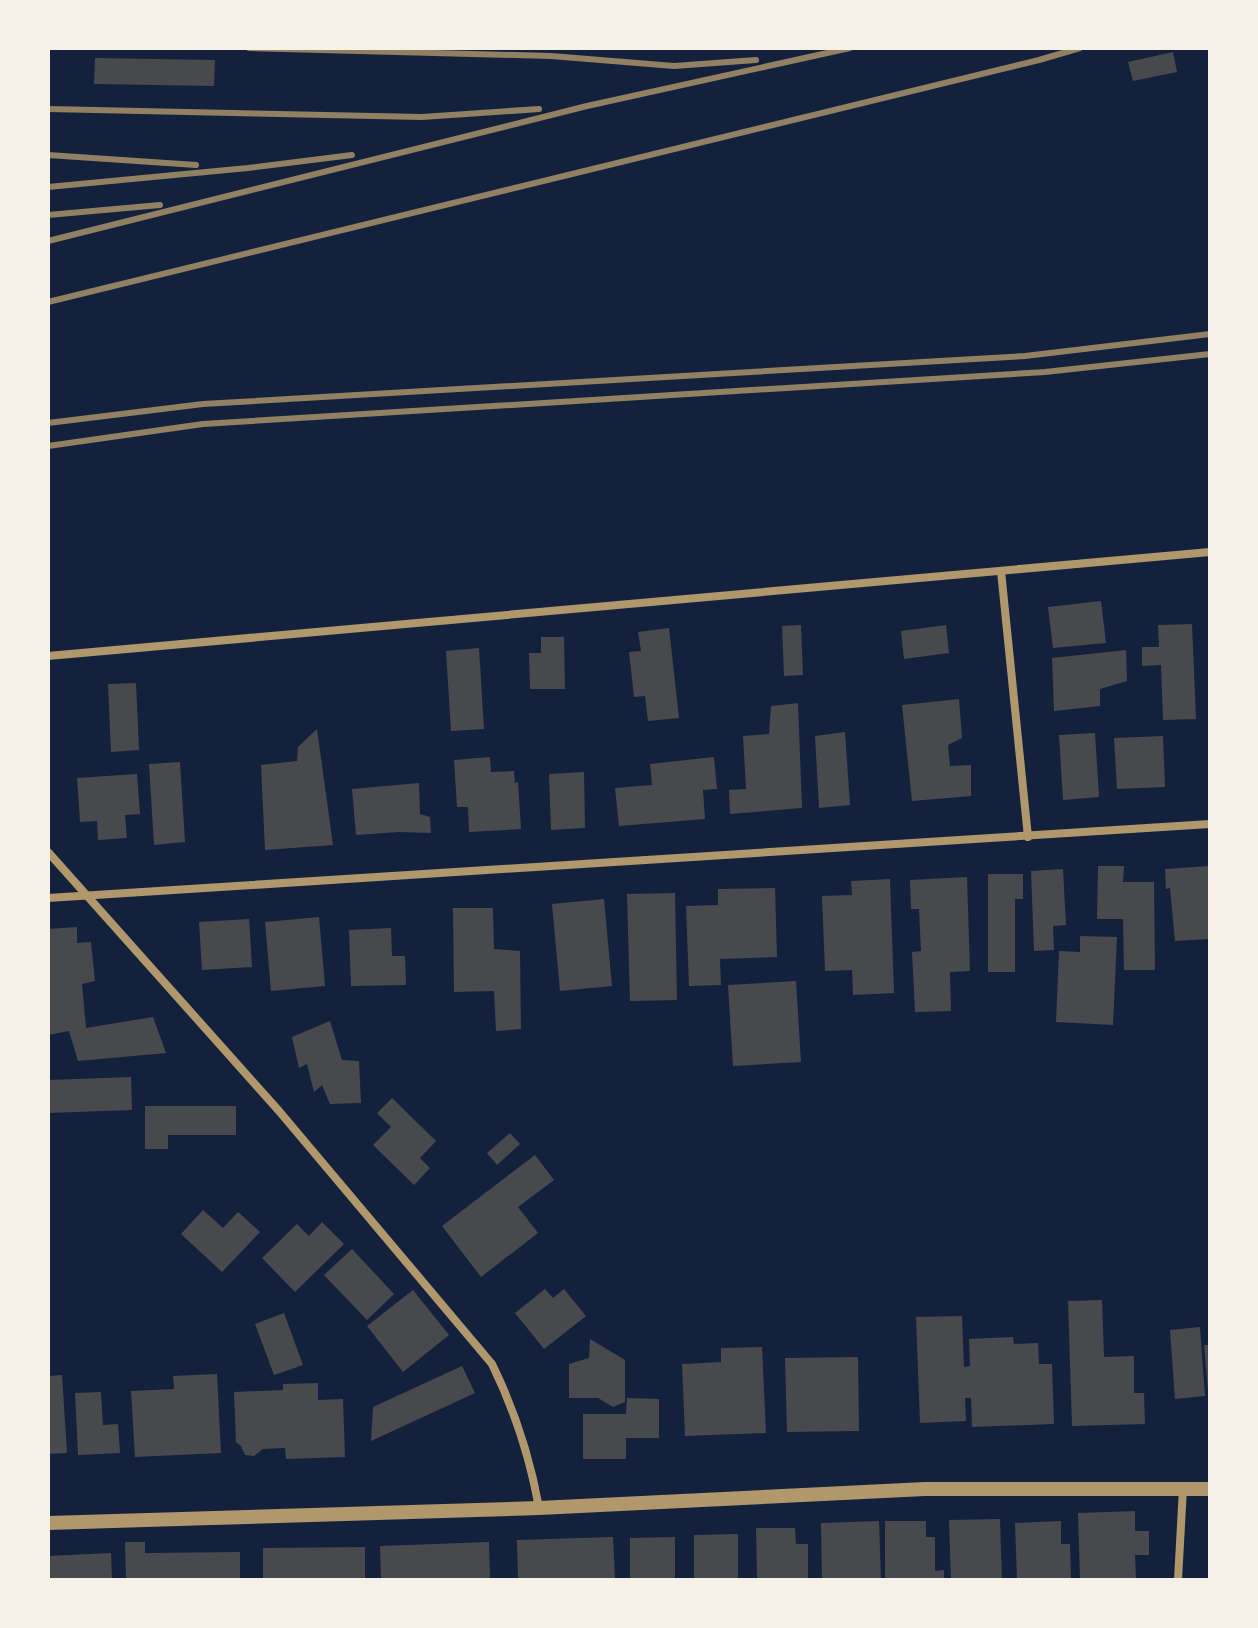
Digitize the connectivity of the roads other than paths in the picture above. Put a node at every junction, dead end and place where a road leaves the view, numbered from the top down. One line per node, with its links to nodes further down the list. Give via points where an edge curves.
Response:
1 (1210, 552): 2 (street)
2 (1001, 571): 3 (street); 5 (street)
3 (48, 656)
4 (1210, 824): 5 (street)
5 (1028, 837): 7 (street)
6 (48, 852): 7 (street)
7 (86, 896): 8 (street); 11 (street, via 279,1111 492,1364 508,1397)
8 (48, 898)
9 (1183, 1487): 10 (street); 11 (street, via 925,1489); 13 (street)
10 (1210, 1489)
11 (539, 1508): 12 (street)
12 (48, 1523)
13 (1178, 1580)

